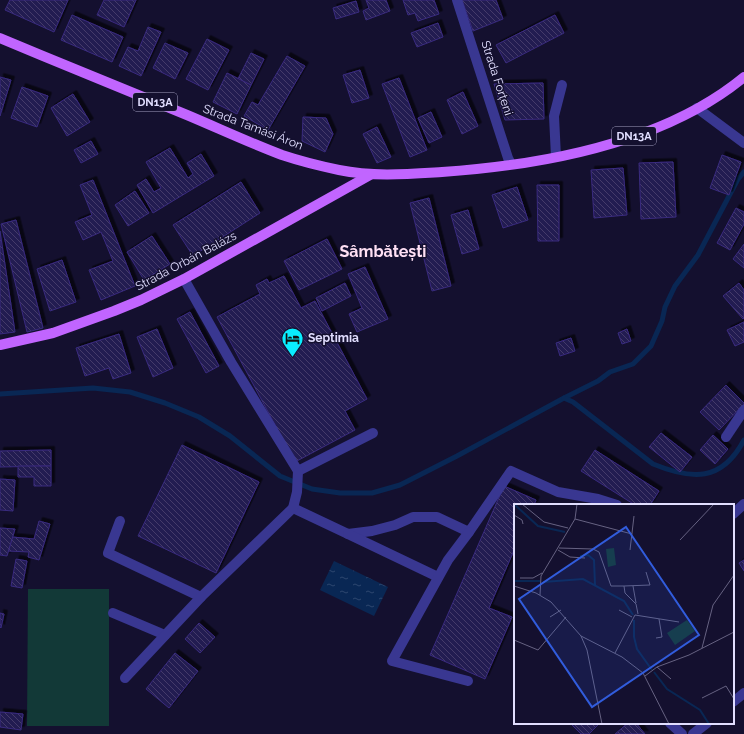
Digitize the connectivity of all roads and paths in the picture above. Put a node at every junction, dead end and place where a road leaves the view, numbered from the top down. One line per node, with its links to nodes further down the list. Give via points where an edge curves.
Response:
1 (457, 0): 8 (street, Strada Forțeni)
2 (0, 38): 9 (main road, Strada Tamási Áron / DN13A, via 282,155 342,170)
3 (744, 77): 5 (main road, DN13A)
4 (562, 85): 7 (street, via 554,116)
5 (697, 108): 6 (street); 7 (main road, DN13A, via 628,138)
6 (744, 143)
7 (556, 157): 8 (main road, DN13A)
8 (511, 164): 9 (main road, Strada Tamási Áron / DN13A, via 424,173)
9 (372, 174): 10 (main road, Strada Orbán Balázs)
10 (184, 279): 11 (main road, Strada Orbán Balázs, via 114,312 81,324 53,333); 15 (street, via 230,362)
11 (0, 344)
12 (744, 410): 14 (street)
13 (373, 433): 15 (street)
14 (726, 437)
15 (298, 472): 18 (street)
16 (614, 504): 21 (street, via 558,492 511,471)
17 (744, 504): 19 (street)
18 (293, 508): 22 (street); 24 (street)
19 (734, 513)
20 (120, 521): 24 (street, via 108,553)
21 (469, 532): 22 (street, via 436,517 413,517 395,525); 23 (street)
22 (348, 534): 23 (street)
23 (438, 577): 28 (street, via 392,661)
24 (201, 597): 26 (street)
25 (113, 613): 26 (street)
26 (165, 635): 27 (street)
27 (125, 678)
28 (468, 681)
29 (744, 693): 30 (street)
30 (734, 701)
31 (671, 724): 33 (street)
32 (706, 724): 34 (street)
33 (682, 734)
34 (693, 734)

